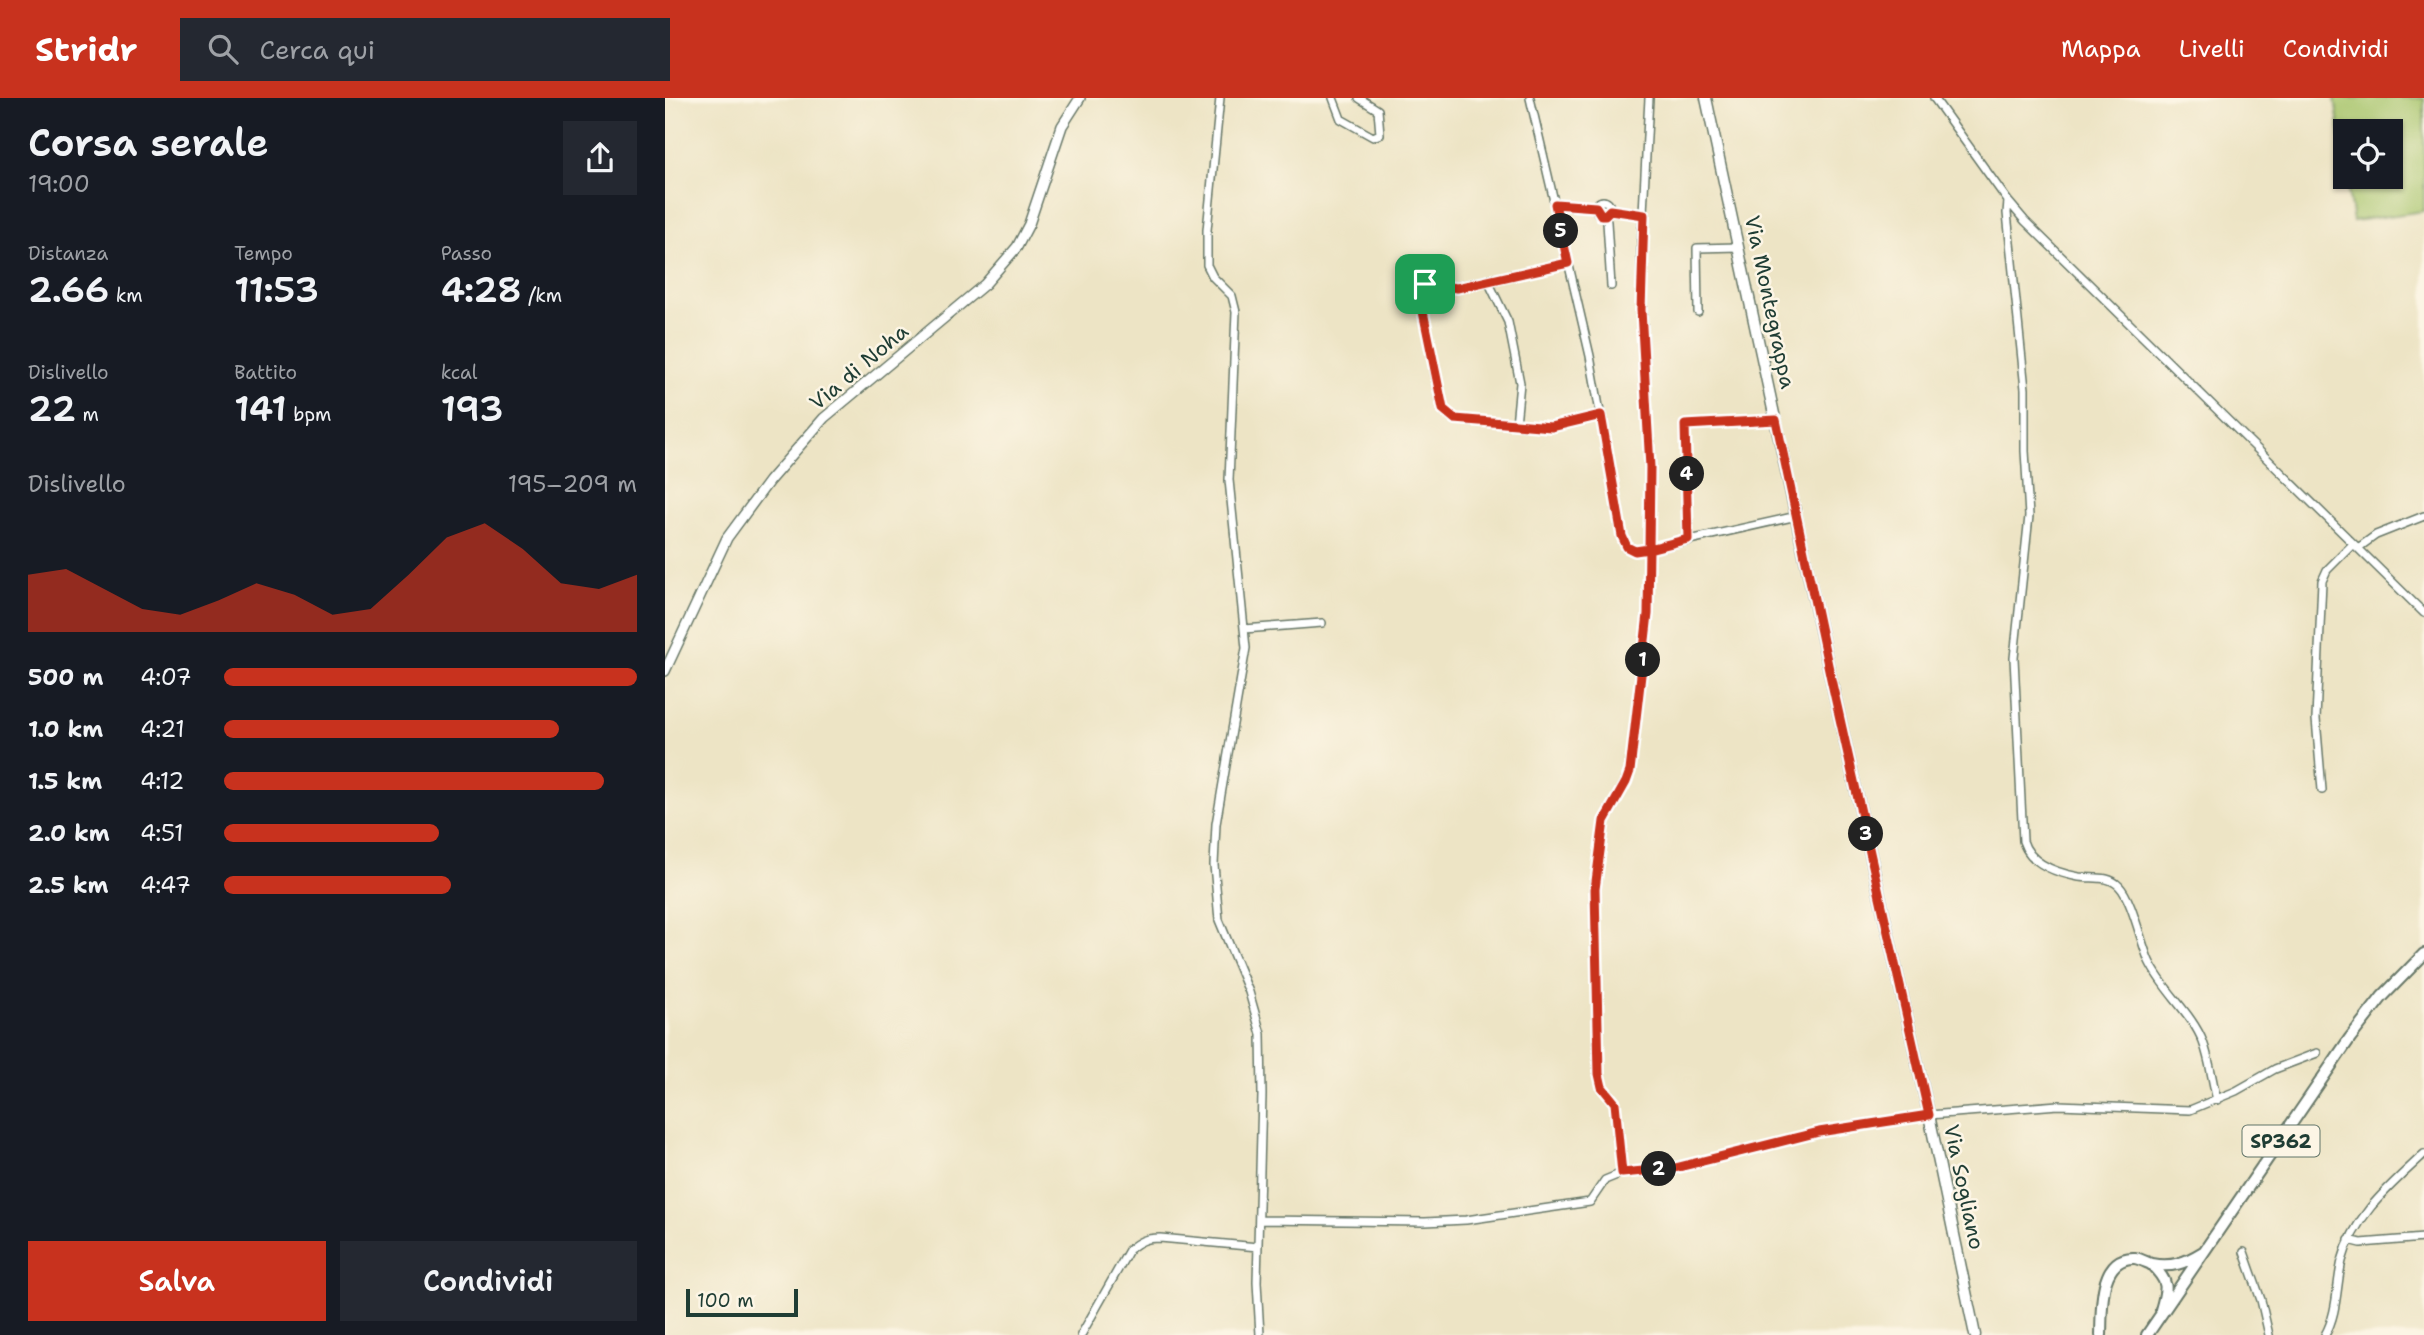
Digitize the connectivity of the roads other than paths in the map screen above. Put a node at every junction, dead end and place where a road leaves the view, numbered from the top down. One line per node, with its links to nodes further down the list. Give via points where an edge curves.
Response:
1 (1080, 98): 30 (street, Via di Noha, via 1062,126 1017,247 985,284 824,418 795,450 727,538)
2 (1220, 98): 29 (street, via 1206,250 1209,273 1233,296 1236,312 1229,480)
3 (1333, 98): 4 (street, via 1341,119 1373,138 1380,134 1378,110)
4 (1359, 98)
5 (1530, 98): 10 (street)
6 (1649, 98): 13 (street)
7 (1706, 98): 14 (main road, Via Montegrappa)
8 (1934, 98): 9 (street)
9 (2008, 201): 25 (street); 35 (street, via 2025,388 2029,516 2014,658 2023,841 2035,860 2078,877 2112,880 2122,889 2159,980 2203,1042)
10 (1555, 204): 11 (street); 15 (street)
11 (1596, 207): 12 (street, via 1597,212); 12 (street, via 1607,202)
12 (1607, 213): 13 (street); 17 (street)
13 (1644, 215): 26 (street, via 1641,310 1649,442)
14 (1739, 247): 18 (street, via 1697,248); 20 (main road, Via Montegrappa)
15 (1568, 263): 16 (street); 19 (street)
16 (1488, 281): 21 (street, via 1511,335 1520,383); 21 (street, via 1457,288 1425,284 1419,292 1443,409 1455,419)
17 (1611, 286)
18 (1698, 312)
19 (1601, 415): 21 (street, via 1551,427); 26 (street, via 1622,536 1635,551)
20 (1776, 420): 22 (main road, Via Montegrappa); 24 (street, via 1685,425)
21 (1516, 424)
22 (1797, 516): 24 (street); 31 (main road, Via Montegrappa)
23 (2424, 516): 25 (street)
24 (1688, 539): 26 (street)
25 (2355, 546): 27 (street); 32 (street, via 2327,570 2322,581 2316,719)
26 (1649, 549): 38 (street, via 1648,614 1630,771 1604,821 1595,889 1599,1074 1602,1087 1615,1103)
27 (2424, 613)
28 (1322, 624): 29 (street)
29 (1244, 629): 39 (street, via 1245,662 1216,824 1214,865 1219,920 1261,1034)
30 (665, 671)
31 (1831, 679): 36 (main road, Via Sogliano)
32 (2322, 790)
33 (2424, 954): 43 (main road, SP362, via 2350,1038)
34 (2317, 1053): 35 (street)
35 (2217, 1100): 36 (street, via 2190,1110 2059,1105)
36 (1929, 1115): 38 (street, via 1819,1132 1675,1168); 49 (main road, Via Sogliano)
37 (2424, 1154): 41 (street, via 2363,1214)
38 (1622, 1173): 39 (street, via 1605,1180 1590,1202 1466,1220)
39 (1259, 1220): 42 (street)
40 (2424, 1238): 41 (street)
41 (2349, 1240): 53 (street)
42 (1258, 1247): 47 (street, via 1160,1238 1137,1242); 48 (street)
43 (2206, 1251): 45 (main road, via 2174,1266); 46 (main road, SP362)
44 (2244, 1252): 52 (street)
45 (2151, 1264): 46 (main road, via 2165,1279 2167,1292); 50 (main road, via 2135,1258 2121,1261 2108,1273 2102,1293)
46 (2157, 1320): 51 (main road, SP362)
47 (1081, 1335)
48 (1260, 1335)
49 (1975, 1335)
50 (2101, 1335)
51 (2147, 1335)
52 (2269, 1335)
53 (2325, 1335)

